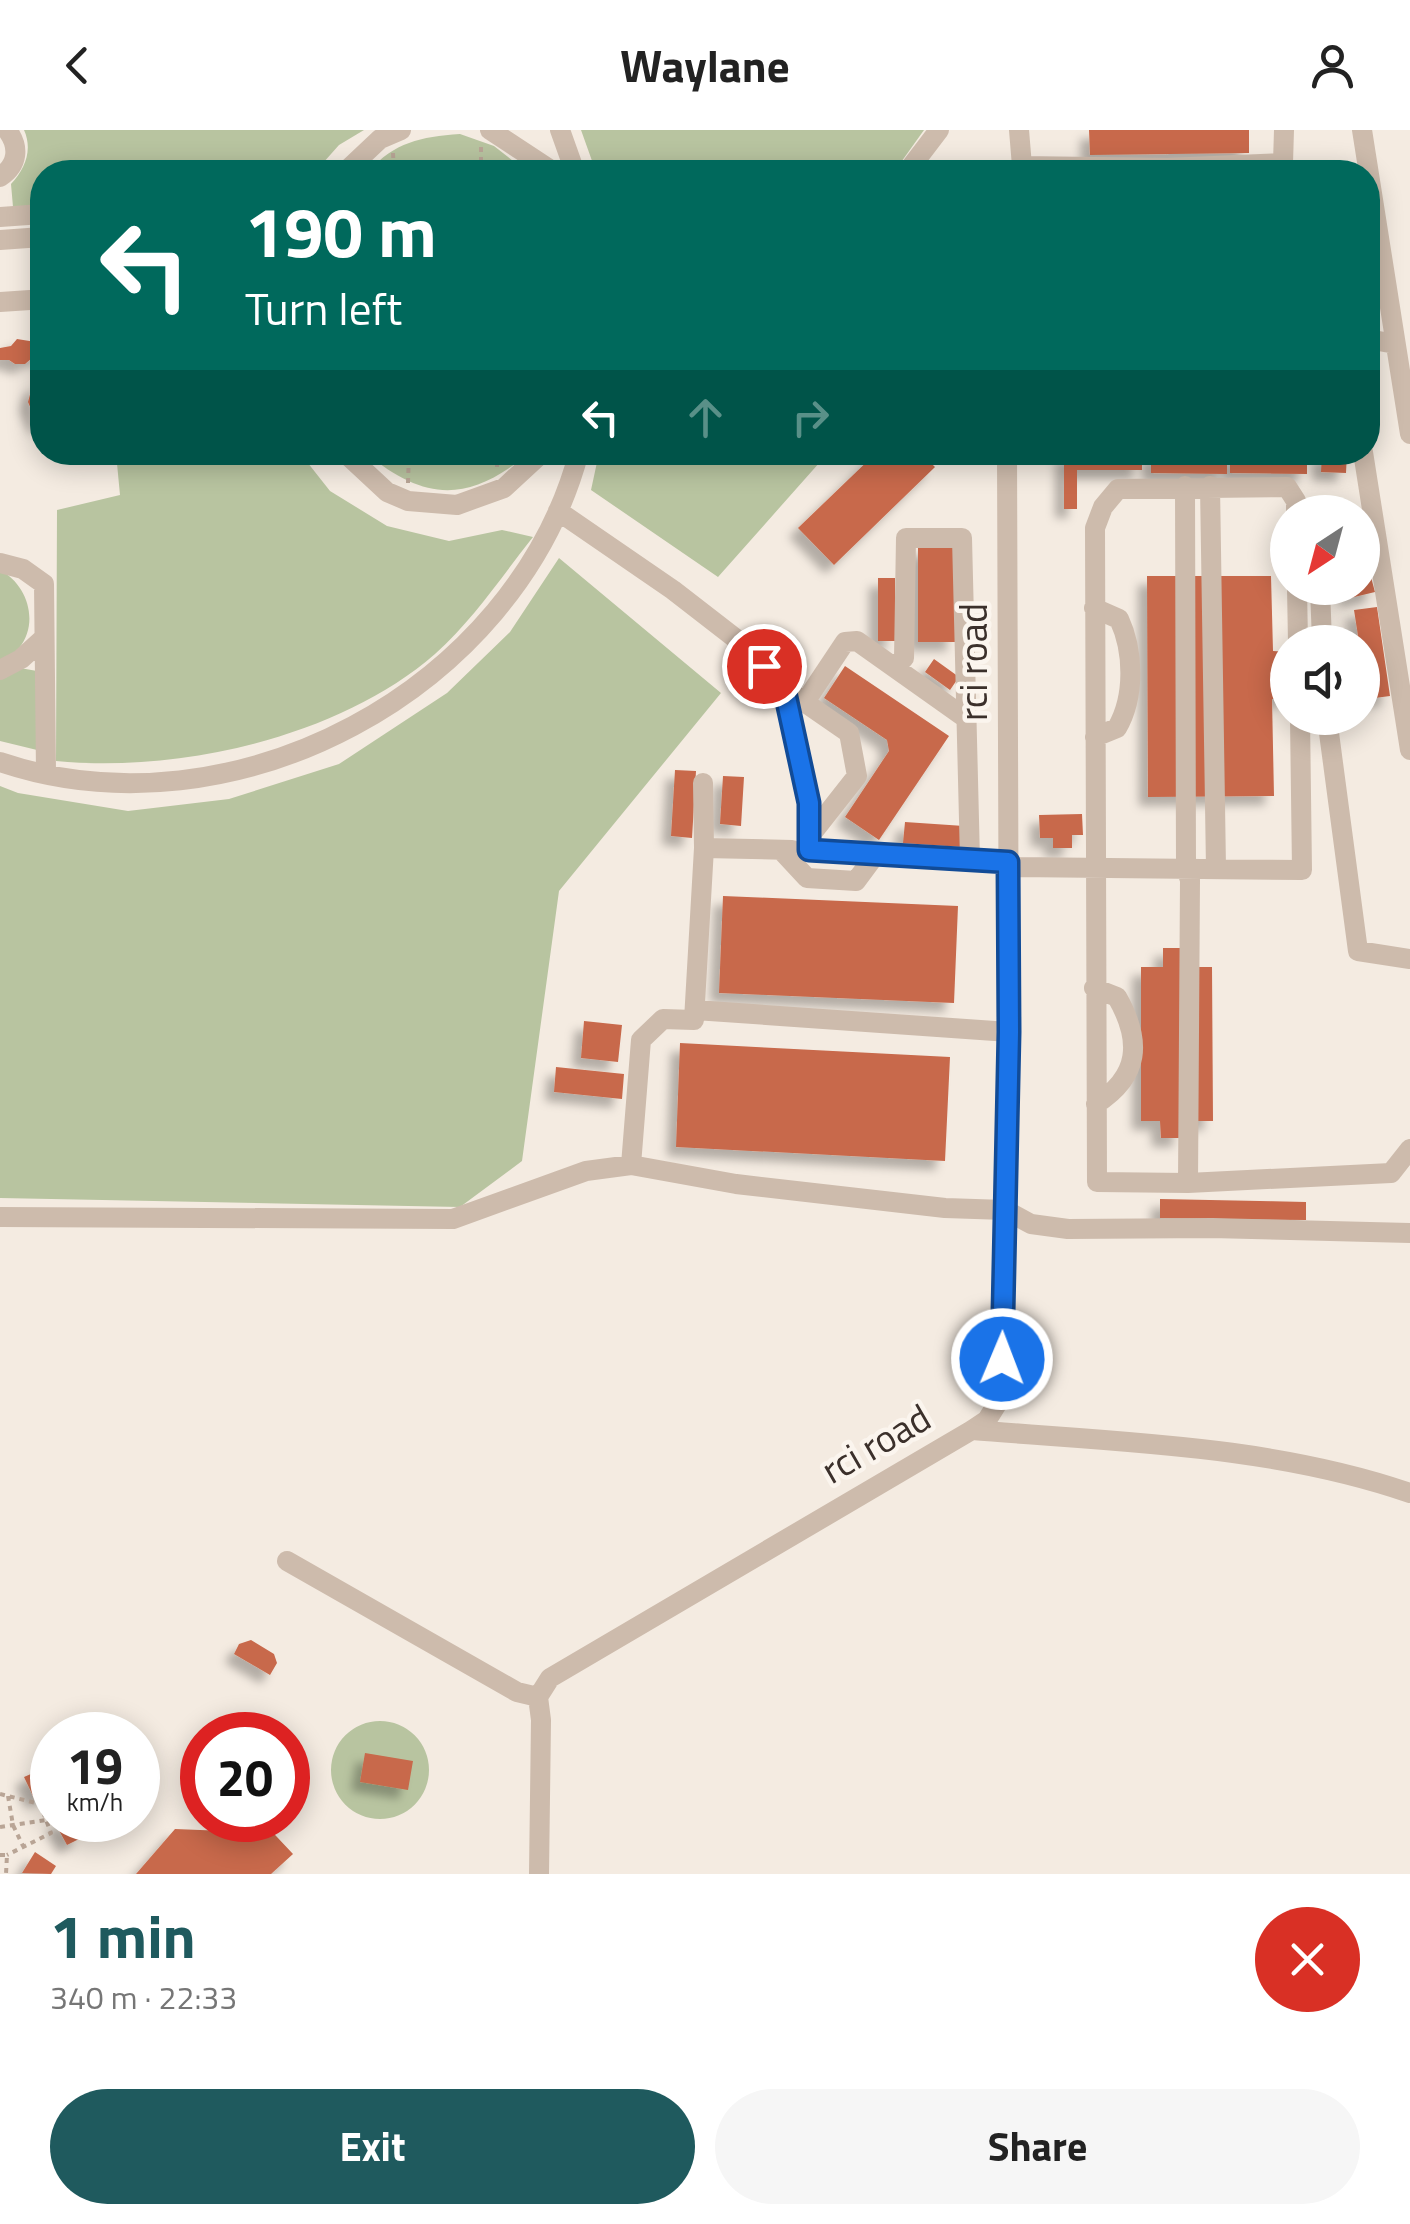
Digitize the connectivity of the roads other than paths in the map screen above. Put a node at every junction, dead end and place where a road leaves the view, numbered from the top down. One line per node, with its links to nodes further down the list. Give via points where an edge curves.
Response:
1 (7, 130): 16 (street, via 16,157)
2 (401, 130): 9 (street)
3 (560, 130): 11 (street)
4 (939, 130): 12 (street)
5 (1018, 130): 13 (street)
6 (1284, 130): 14 (street)
7 (1362, 130): 15 (street)
8 (485, 137): 10 (street)
9 (356, 160)
10 (530, 160)
11 (571, 160)
12 (915, 160)
13 (1021, 160)
14 (1283, 160)
15 (1367, 160)
16 (0, 177)
17 (30, 215): 18 (street)
18 (0, 217)
19 (30, 237): 20 (street)
20 (0, 240)
21 (1380, 245): 25 (street)
22 (30, 300): 23 (street)
23 (0, 302)
24 (1380, 314): 25 (street)
25 (1391, 316): 27 (street)
26 (1380, 341): 27 (street)
27 (1395, 344): 28 (street)
28 (1410, 434)
29 (358, 465): 30 (street, via 408,501 457,505 504,488)
30 (529, 465)
31 (574, 465): 37 (street)
32 (1008, 465): 58 (street, rci road)
33 (1365, 465): 49 (street)
34 (1185, 486): 35 (street); 39 (street, via 1118,490 1103,508 1095,528); 60 (street)
35 (1210, 486): 36 (street, via 1287,487); 61 (street)
36 (1292, 495)
37 (558, 511): 43 (street, via 744,645); 51 (street, via 491,616 420,683 354,727 263,763 186,779 127,782)
38 (0, 562): 40 (street, via 44,584)
39 (1094, 608): 48 (street); 48 (street, via 1119,619 1129,648 1128,705 1117,728)
40 (44, 638): 42 (street); 51 (street)
41 (894, 667): 44 (street, via 857,641 846,642); 45 (street); 45 (street, via 904,658 906,538 962,538)
42 (0, 670)
43 (784, 688): 44 (street); 53 (street, via 809,803)
44 (805, 702): 53 (street, via 849,733 857,776)
45 (966, 718): 57 (street)
46 (1300, 735): 61 (street, via 1302,870)
47 (1329, 735): 62 (street, via 1358,952)
48 (1096, 737): 59 (street)
49 (1410, 750)
50 (0, 762): 51 (street)
51 (46, 772)
52 (703, 784): 54 (street)
53 (809, 844): 55 (street); 56 (street)
54 (704, 848): 55 (street); 64 (street)
55 (781, 850): 56 (street, via 807,878 856,881)
56 (876, 854): 57 (street)
57 (970, 860): 58 (street)
58 (1009, 864): 59 (street); 65 (street, rci road)
59 (1096, 866): 60 (street); 63 (street)
60 (1186, 868): 61 (street); 69 (street)
61 (1216, 868)
62 (1410, 959)
63 (1094, 988): 66 (street); 66 (street, via 1118,997 1133,1052 1122,1083)
64 (694, 1010): 65 (street); 68 (street, via 694,1020 663,1019 640,1040)
65 (1009, 1032): 70 (street, rci road)
66 (1096, 1104): 69 (street, via 1096,1182)
67 (1410, 1149): 69 (street, via 1390,1173)
68 (631, 1165): 70 (street, via 736,1184); 71 (street, via 586,1171 453,1219)
69 (1188, 1184)
70 (1005, 1210): 72 (street, via 1031,1224 1068,1229); 73 (street, rci road, via 1002,1396)
71 (0, 1217)
72 (1410, 1234)
73 (972, 1430): 74 (street, via 1191,1449 1355,1474); 76 (street, rci road, via 550,1678)
74 (1410, 1493)
75 (287, 1560): 76 (street, via 517,1692)
76 (538, 1697): 77 (street)
77 (539, 1874)

